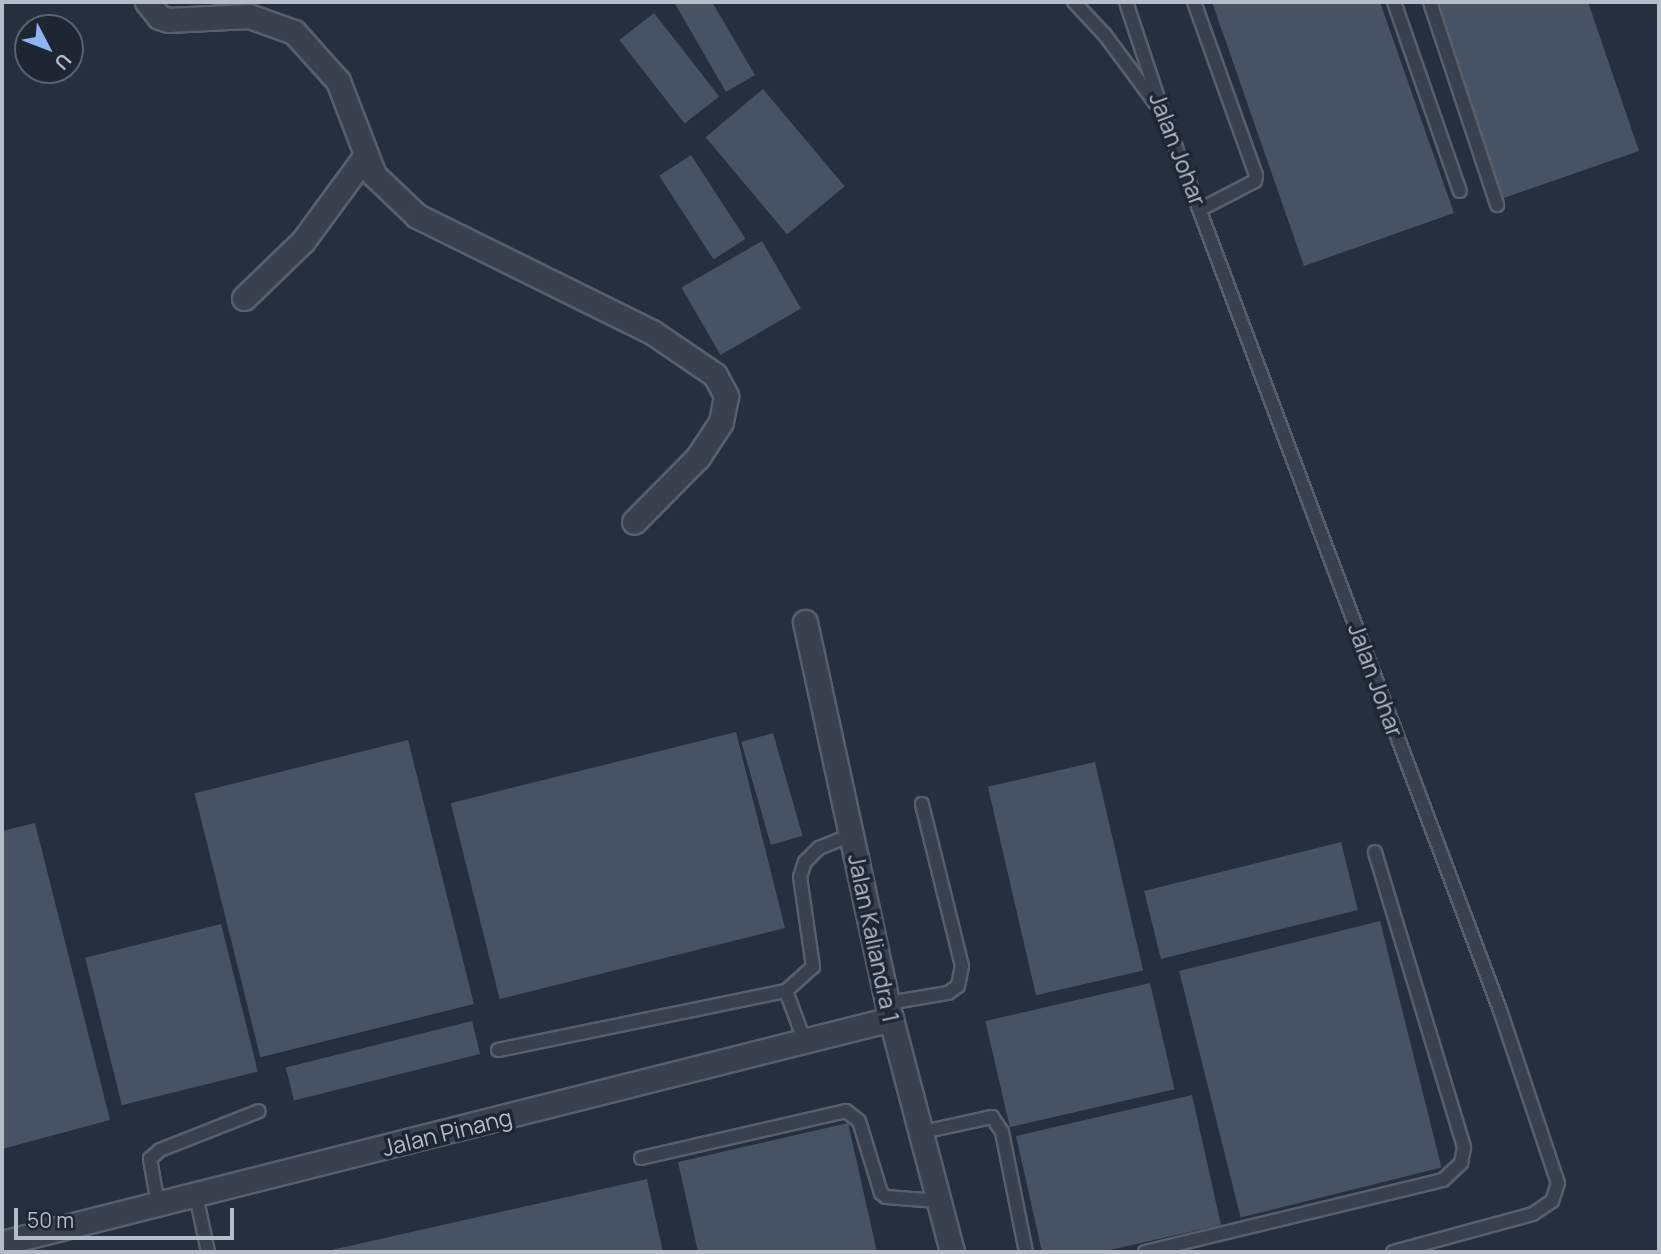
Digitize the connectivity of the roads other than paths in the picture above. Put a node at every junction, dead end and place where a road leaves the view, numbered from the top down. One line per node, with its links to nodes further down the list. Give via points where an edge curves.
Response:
1 (147, 2): 8 (street, via 159,17 168,20 249,16 294,32 338,81)
2 (1074, 2): 7 (lane, via 1105,35)
3 (1194, 2): 11 (lane, via 1256,174 1255,181)
4 (1394, 2): 9 (lane)
5 (1430, 2): 10 (lane)
6 (1124, 3): 7 (lane, Jalan Johar)
7 (1163, 113): 11 (lane, Jalan Johar)
8 (364, 158): 12 (street, via 303,241); 13 (street, via 374,175 417,216 652,332 715,375 726,396 721,422 698,457)
9 (1460, 191)
10 (1497, 205)
11 (1201, 209): 33 (lane, Jalan Johar, via 1500,1010 1558,1183 1552,1201 1533,1214)
12 (244, 298)
13 (634, 522)
14 (805, 622): 16 (street, Jalan Kaliandra 1)
15 (922, 804): 19 (lane, via 962,967 958,986 948,993)
16 (851, 835): 18 (lane, via 818,848 805,862 800,877 813,967); 19 (street, Jalan Kaliandra 1)
17 (1375, 852): 32 (lane, via 1464,1147 1461,1163 1443,1180)
18 (786, 991): 20 (lane); 21 (lane)
19 (890, 1011): 20 (street, Jalan Pinang); 23 (street, Jalan Kaliandra 1)
20 (805, 1042): 25 (street, Jalan Pinang)
21 (498, 1050)
22 (259, 1111): 27 (lane, via 160,1150 150,1159)
23 (918, 1133): 26 (street, Jalan Kaliandra 1); 31 (lane, via 992,1117 1002,1132)
24 (641, 1158): 26 (lane, via 846,1111 859,1121 881,1193)
25 (196, 1195): 27 (street, Jalan Pinang); 29 (lane)
26 (937, 1201): 30 (street, Jalan Kaliandra 1)
27 (158, 1204): 28 (street, Jalan Pinang)
28 (2, 1243)
29 (208, 1252)
30 (952, 1252)
31 (1026, 1252)
32 (1145, 1252)
33 (1392, 1252)

